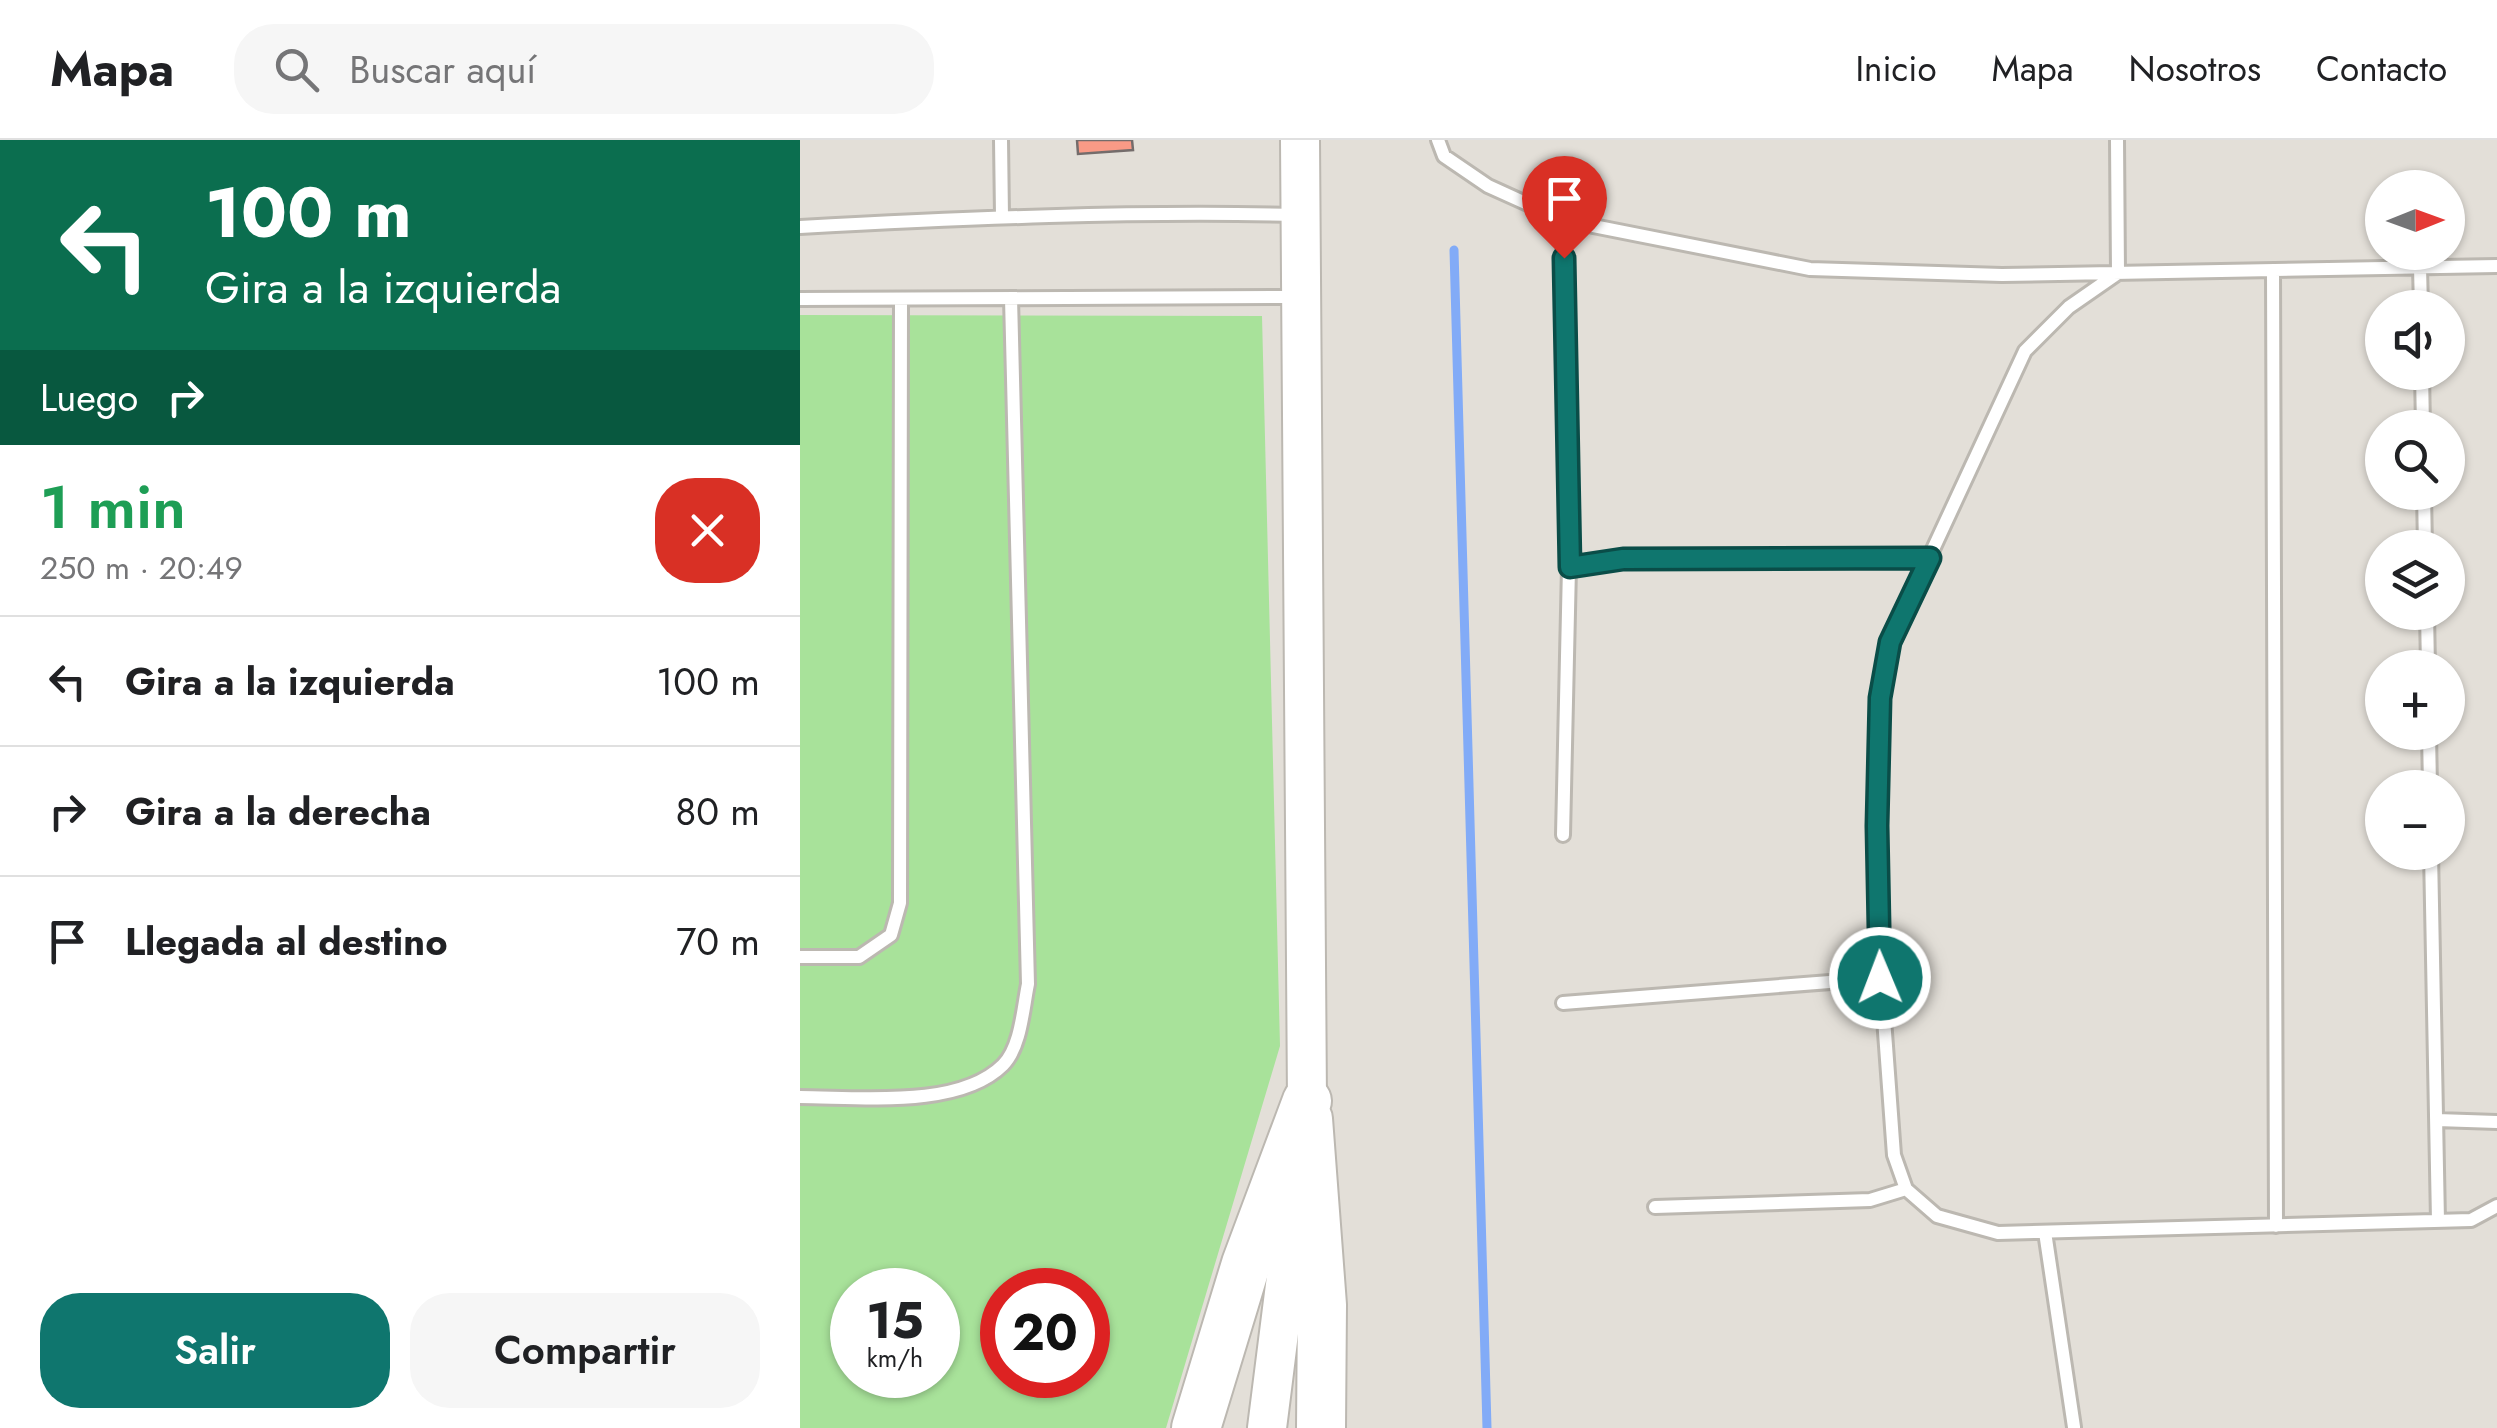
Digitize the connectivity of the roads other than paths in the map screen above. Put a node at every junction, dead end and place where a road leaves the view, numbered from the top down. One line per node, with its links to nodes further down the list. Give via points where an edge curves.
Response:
1 (1001, 140): 6 (lane)
2 (1300, 140): 5 (street)
3 (1438, 140): 7 (lane, via 1444,156 1488,186)
4 (2117, 140): 13 (lane)
5 (1301, 215): 6 (lane); 14 (street)
6 (1002, 216): 8 (lane)
7 (1563, 220): 13 (lane, via 1810,269); 19 (lane)
8 (800, 226)
9 (2465, 266): 10 (lane)
10 (2497, 266)
11 (2365, 268): 12 (lane)
12 (2273, 270): 13 (lane); 33 (lane)
13 (2118, 273): 18 (lane, via 2070,307 2026,351)
14 (1301, 296): 15 (lane); 26 (street)
15 (1011, 298): 17 (lane); 25 (lane, via 1028,984 1020,1030 1005,1064 972,1086 923,1096)
16 (800, 299): 17 (lane)
17 (901, 299): 22 (lane, via 900,903 891,935 859,957)
18 (1930, 558): 19 (lane, via 1623,559); 23 (lane, via 1890,642 1880,698)
19 (1570, 567): 20 (lane)
20 (1562, 834)
21 (2432, 870): 27 (lane)
22 (800, 957)
23 (1880, 978): 24 (lane); 29 (lane, via 1894,1155)
24 (1562, 1003)
25 (800, 1098)
26 (1306, 1100): 36 (highway); 37 (street); 38 (highway, via 1322,1305)
27 (2437, 1120): 28 (lane); 32 (lane)
28 (2497, 1122)
29 (1906, 1189): 31 (lane, via 1870,1200); 34 (lane, via 1937,1216 1998,1233)
30 (2497, 1206): 32 (lane, via 2471,1220)
31 (1655, 1207)
32 (2438, 1221): 33 (lane)
33 (2276, 1226): 34 (lane)
34 (2045, 1232): 35 (lane)
35 (2075, 1427): 39 (lane)
36 (1196, 1428)
37 (1267, 1428)
38 (1321, 1428)
39 (2060, 1428)

